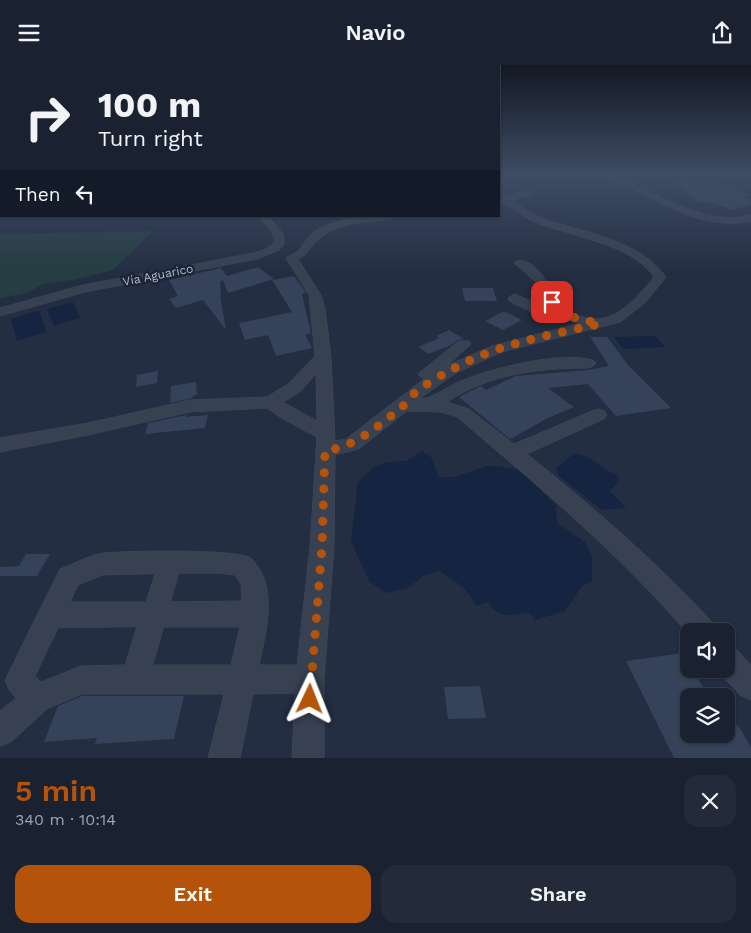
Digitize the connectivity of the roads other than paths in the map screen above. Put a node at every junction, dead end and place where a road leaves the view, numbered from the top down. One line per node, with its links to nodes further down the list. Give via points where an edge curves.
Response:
1 (513, 206): 10 (street, via 526,215 614,245 640,258 658,272 660,277 649,293 631,310)
2 (680, 206): 5 (street, via 728,223)
3 (264, 217): 8 (street, Vía Aguarico, via 280,234 278,247 272,251 83,289)
4 (388, 217): 12 (street, via 325,229 306,243 302,254 292,258 315,295)
5 (751, 217)
6 (520, 263): 9 (street, via 541,280)
7 (514, 298): 9 (street, via 537,309)
8 (0, 312)
9 (556, 313): 10 (street)
10 (600, 324): 14 (street, via 497,349 450,370)
11 (464, 344): 14 (street, via 428,373)
12 (323, 357): 15 (street, via 294,387); 17 (street)
13 (588, 363): 14 (street, via 542,365 473,381)
14 (417, 401): 17 (street, via 352,444 338,449); 19 (street, via 463,413)
15 (272, 402): 17 (street); 18 (street, via 181,408)
16 (598, 415): 19 (street)
17 (326, 443): 28 (street, via 322,547)
18 (0, 445)
19 (511, 453): 24 (street, via 609,533)
20 (170, 563): 21 (street, via 242,565 253,581); 22 (street, via 102,564 68,577); 23 (street)
21 (256, 614): 23 (street); 27 (street)
22 (50, 615): 23 (street); 30 (street, via 19,680)
23 (155, 615): 26 (street)
24 (696, 623)
25 (735, 669): 29 (street)
26 (135, 679): 27 (street); 30 (street, via 81,680)
27 (241, 679): 28 (street); 32 (street)
28 (310, 679): 33 (street)
29 (751, 686)
30 (37, 699): 31 (street)
31 (0, 731)
32 (224, 758)
33 (308, 758)

